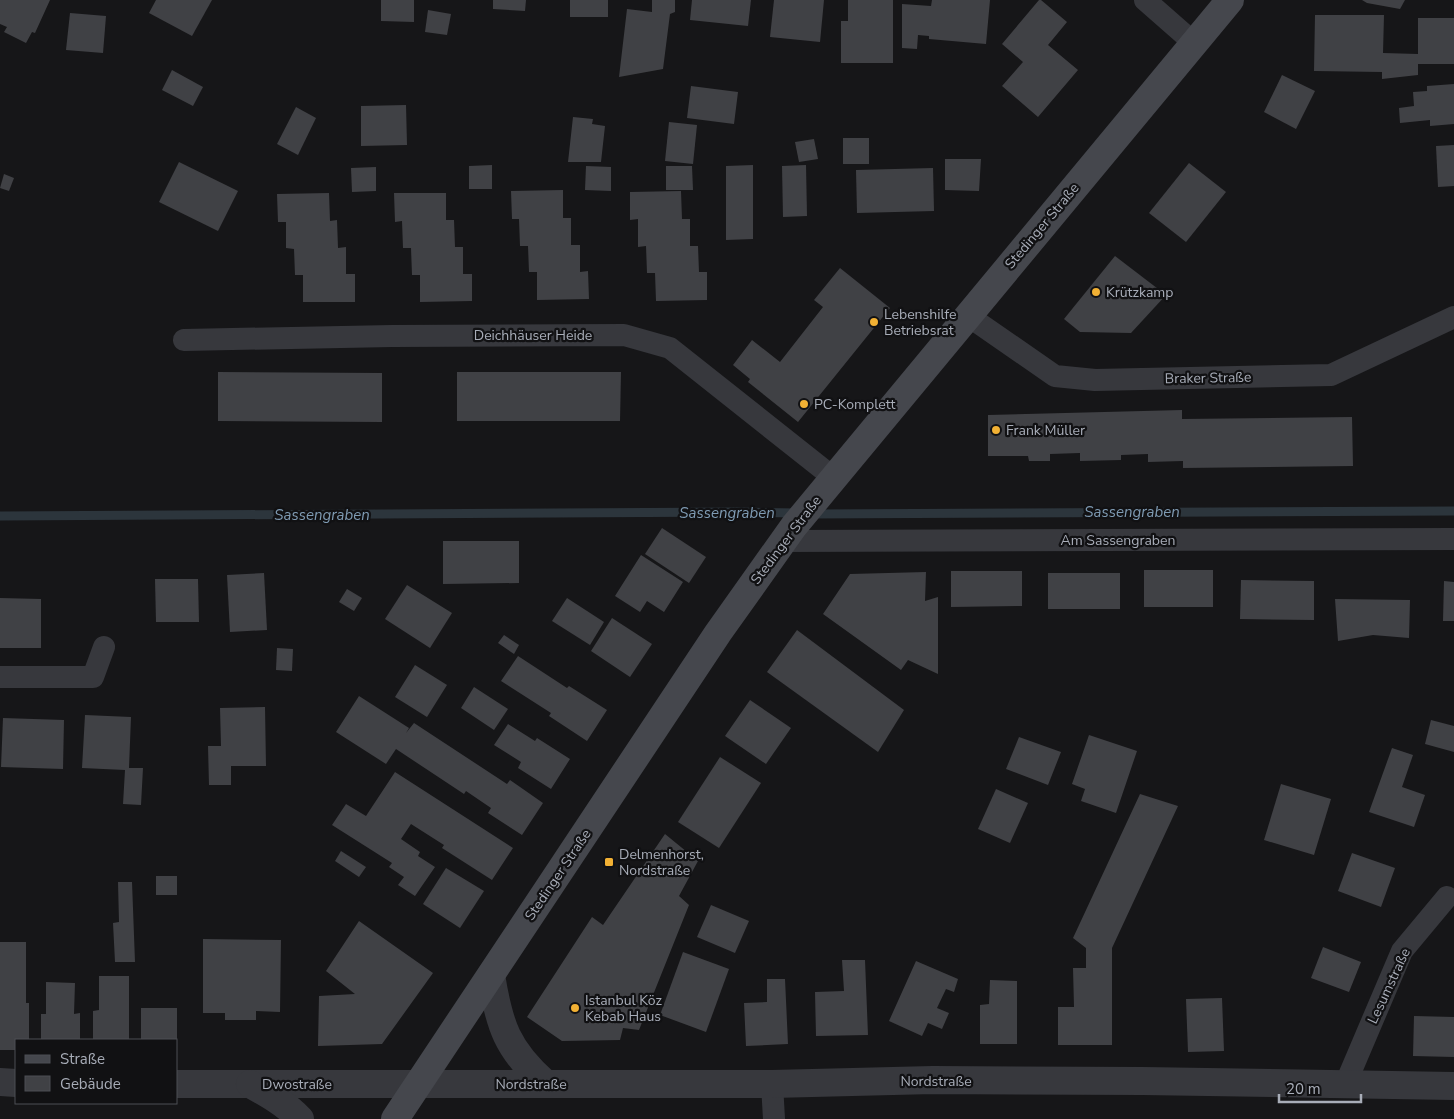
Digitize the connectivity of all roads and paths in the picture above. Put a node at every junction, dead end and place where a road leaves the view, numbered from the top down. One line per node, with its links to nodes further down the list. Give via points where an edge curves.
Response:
1 (1145, 0): 3 (street)
2 (1230, 0): 3 (main road, Stedinger Straße)
3 (1194, 43): 4 (main road, Stedinger Straße)
4 (968, 316): 5 (street, Braker Straße, via 1055,376 1094,380 1331,375); 7 (main road, Stedinger Straße)
5 (1454, 317)
6 (184, 340): 7 (street, Deichhäuser Heide, via 624,335 670,348)
7 (825, 488): 8 (main road, Stedinger Straße)
8 (788, 534): 9 (street, Am Sassengraben); 13 (main road, Stedinger Straße, via 712,642)
9 (1454, 539)
10 (104, 647): 11 (street, via 93,677)
11 (0, 677)
12 (1447, 897): 21 (street, Lesumstraße, via 1402,951)
13 (491, 975): 18 (street, via 507,1039 519,1058); 20 (main road, Stedinger Straße)
14 (0, 1082): 15 (street)
15 (15, 1082)
16 (178, 1084): 17 (street, Dwostraße)
17 (248, 1084): 20 (street, Dwostraße); 23 (street, via 272,1096)
18 (546, 1084): 19 (street, Nordstraße); 20 (street, Nordstraße)
19 (772, 1084): 21 (street, Nordstraße, via 933,1080); 25 (street)
20 (418, 1085): 24 (main road, Stedinger Straße)
21 (1345, 1085): 22 (street, Nordstraße)
22 (1454, 1086)
23 (300, 1119)
24 (395, 1119)
25 (774, 1119)

